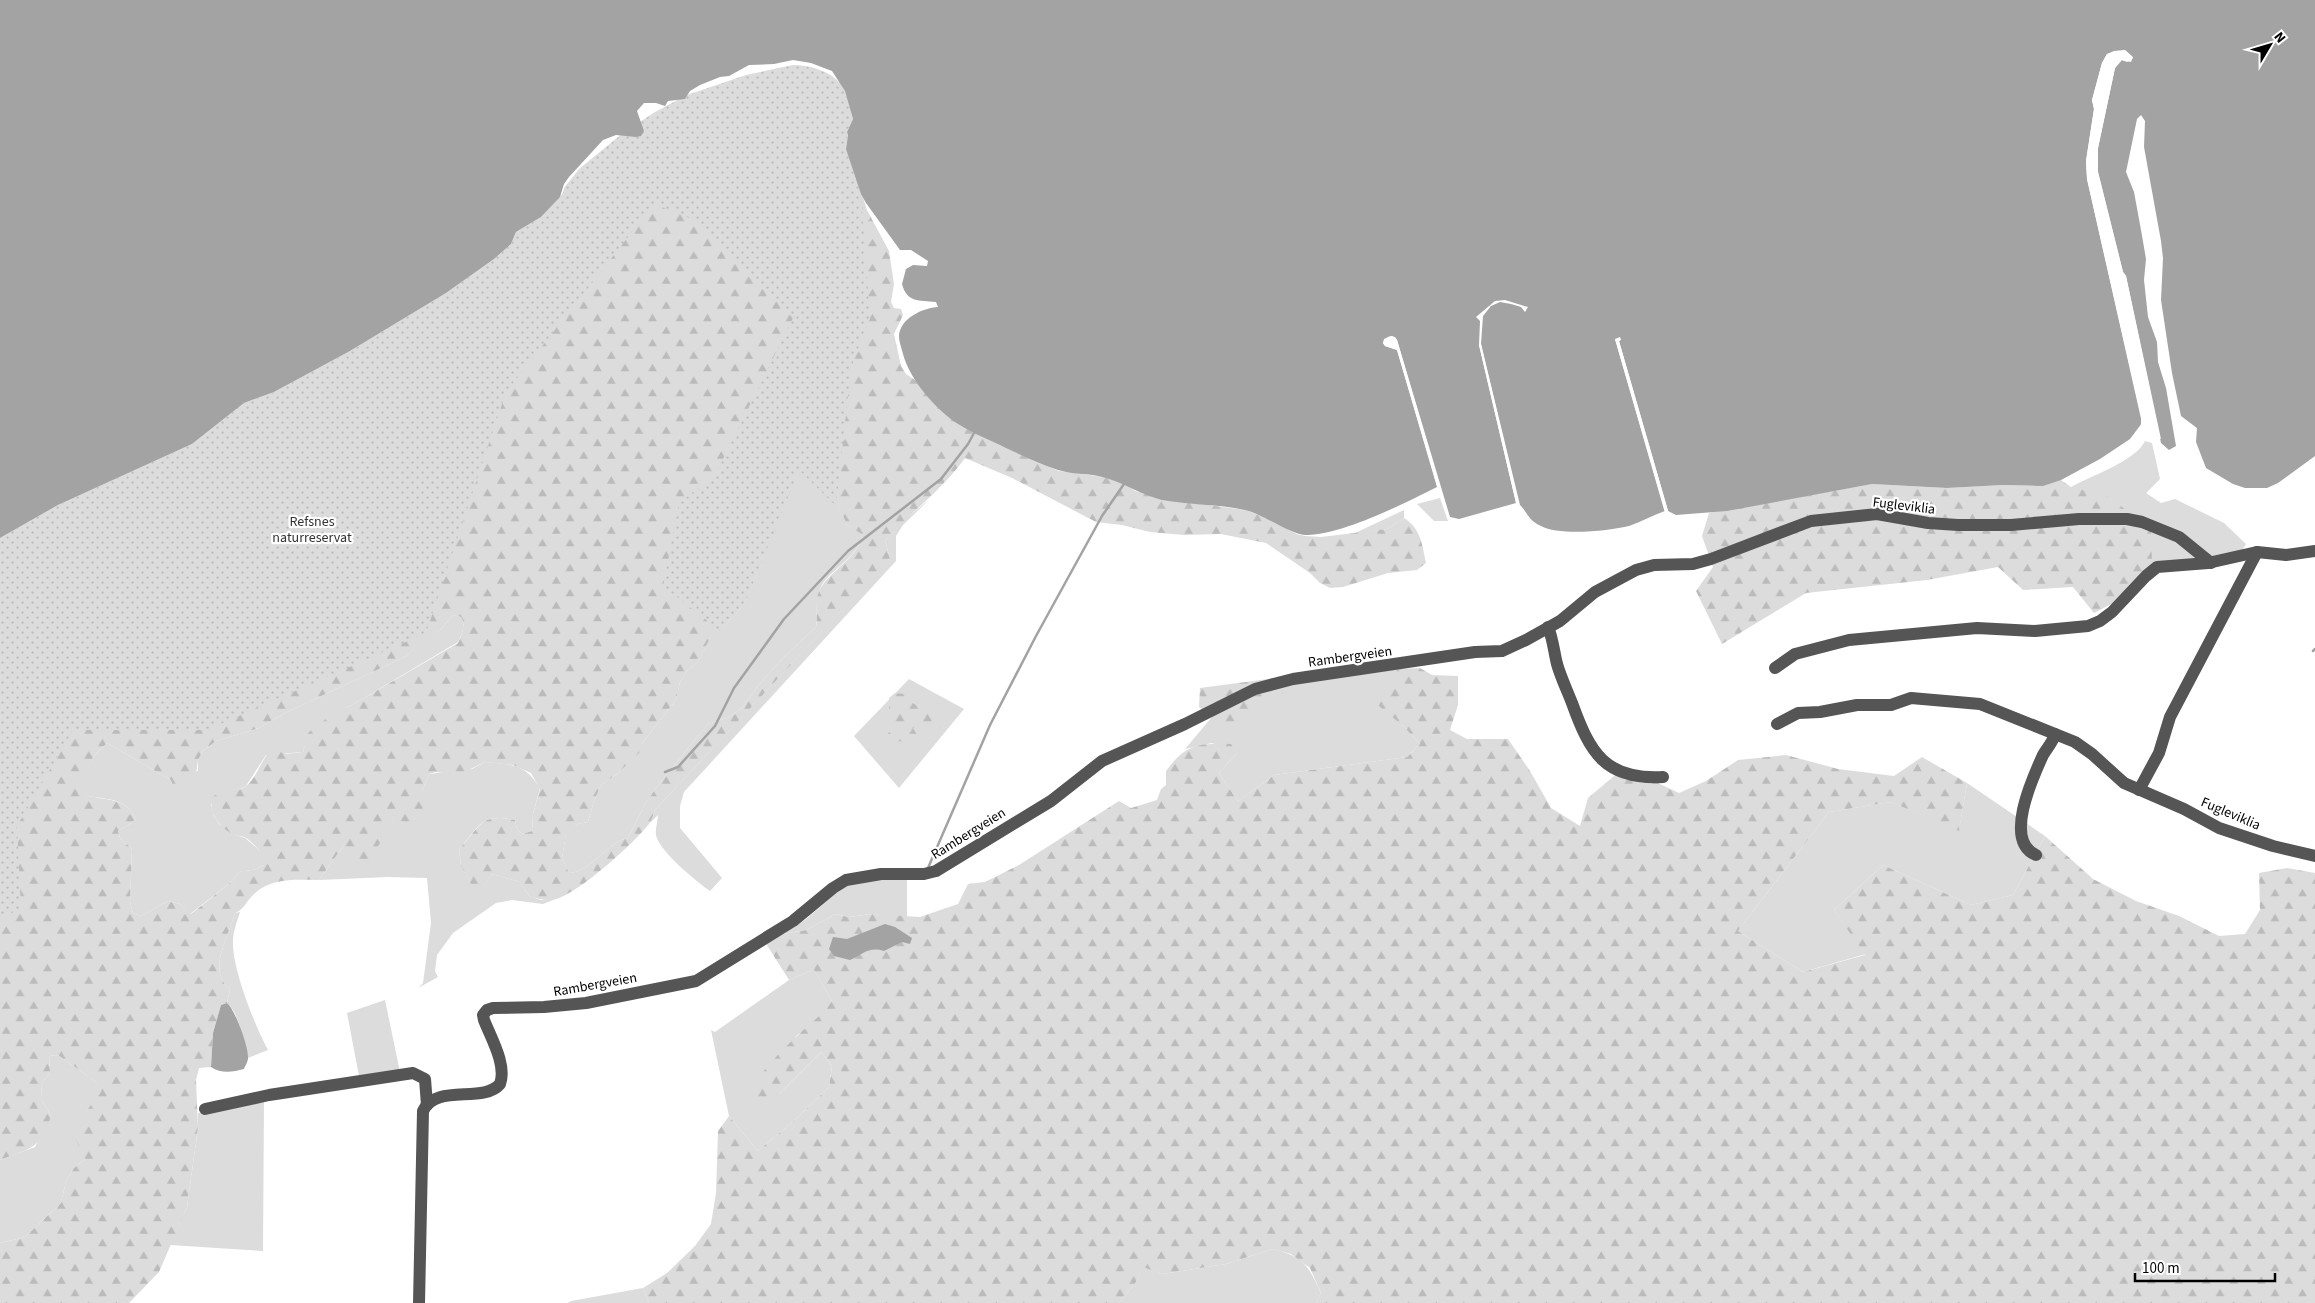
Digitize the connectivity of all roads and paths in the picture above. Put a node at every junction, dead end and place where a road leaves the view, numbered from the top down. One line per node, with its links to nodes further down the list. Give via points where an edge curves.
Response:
1 (2315, 551): 2 (street, via 2286,556)
2 (2256, 552): 3 (street); 10 (street, via 2170,717 2159,753)
3 (2211, 563): 4 (street, Fugleviklia, via 2179,537 2127,519 2079,519 2011,526 1958,525 1869,514 1810,521 1697,563 1654,565 1636,570 1595,592); 6 (street, via 2154,569 2112,612 2088,626 2034,631 1977,628 1849,640 1795,654)
4 (1548, 628): 5 (street, Fugleviklia); 9 (street, via 1562,680 1583,734 1593,749 1621,773 1636,777)
5 (1499, 652): 13 (street, Rambergveien, via 1475,652 1293,679 1256,689 1102,760 1054,799 936,871 864,876 841,883 793,921 696,981 586,1003 490,1009 483,1016 500,1062 500,1084 489,1090 436,1099)
6 (1775, 668)
7 (1778, 724): 8 (street, Fugleviklia, via 1798,713 1856,705 1891,705 1911,698 1980,704)
8 (2055, 734): 10 (street, Fugleviklia, via 2084,747 2116,777); 11 (street, via 2023,808 2022,839 2027,850)
9 (1663, 777)
10 (2139, 790): 12 (street, Fugleviklia, via 2233,833)
11 (2036, 855)
12 (2315, 856)
13 (427, 1105): 14 (street, via 425,1079 413,1073 269,1095); 15 (street, via 423,1116)
14 (205, 1109)
15 (419, 1303)

